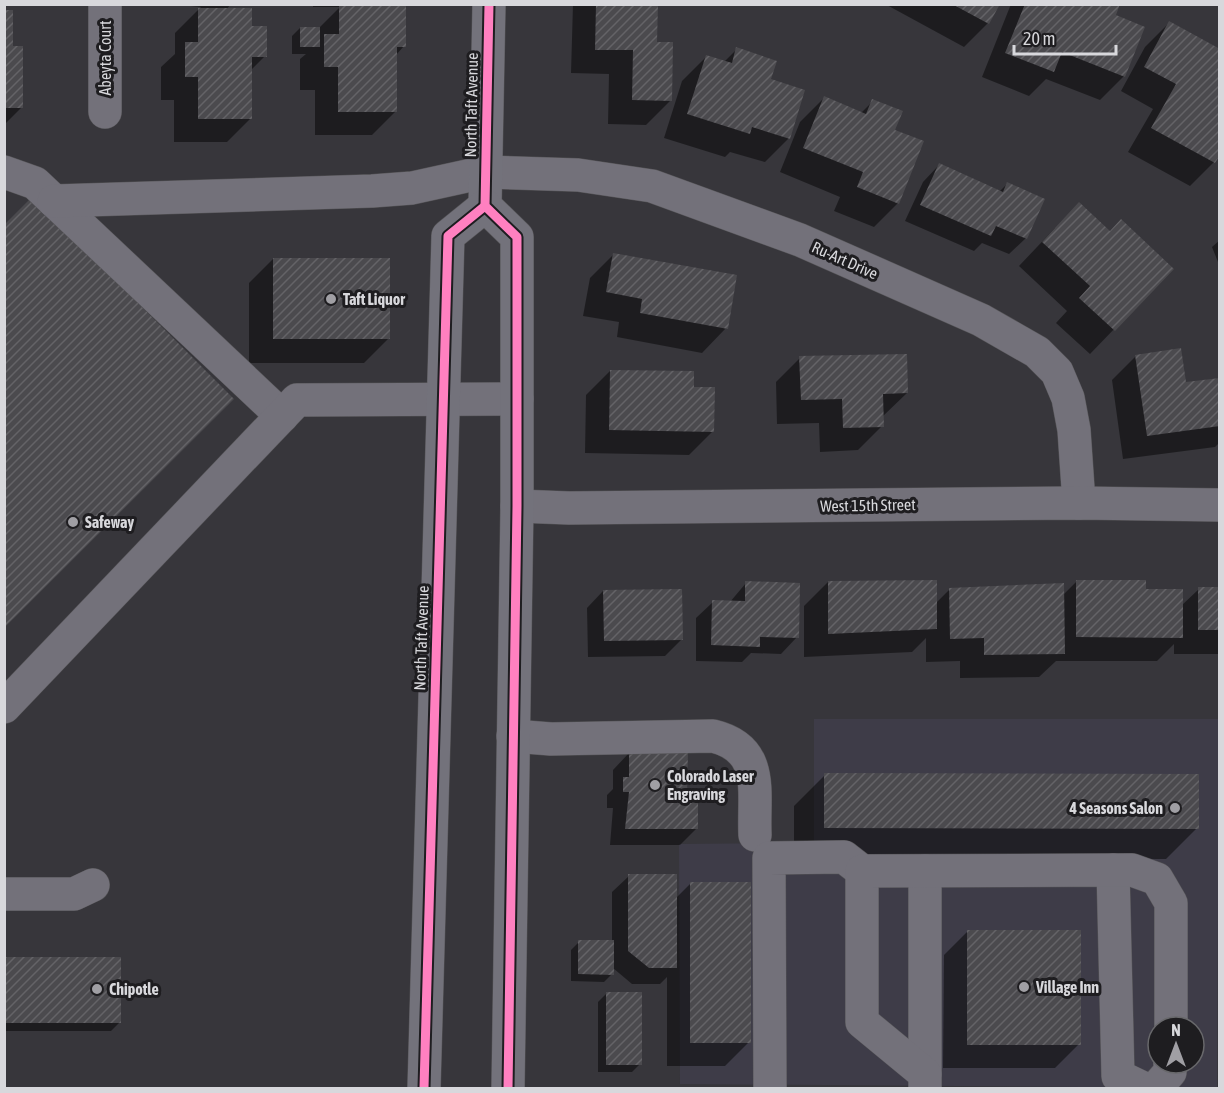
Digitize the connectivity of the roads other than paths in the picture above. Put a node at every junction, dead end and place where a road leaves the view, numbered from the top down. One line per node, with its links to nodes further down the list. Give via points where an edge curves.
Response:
1 (105, 4): 3 (street, Abeyta Court)
2 (489, 4): 5 (main road, North Taft Avenue)
3 (105, 112)
4 (4, 172): 6 (street, via 35,183)
5 (485, 172): 6 (street, Ru-Art Drive, via 412,188); 7 (main road, North Taft Avenue); 11 (street, Ru-Art Drive, via 578,175 652,186 685,196 800,240 1010,335 1037,352 1057,372 1068,398)
6 (54, 201): 10 (street)
7 (485, 206): 8 (main road, North Taft Avenue, via 448,236); 9 (main road, via 517,237)
8 (443, 399): 9 (street); 10 (street, via 297,400); 25 (main road, North Taft Avenue)
9 (517, 399): 13 (main road)
10 (282, 416): 14 (street)
11 (1079, 503): 12 (street, West 15th Street); 13 (street, West 15th Street)
12 (1220, 505)
13 (517, 506): 15 (main road)
14 (4, 707)
15 (513, 736): 16 (street, via 713,736 727,740 744,751 752,763); 26 (main road)
16 (755, 836)
17 (1113, 870): 19 (street); 22 (street, via 1132,870 1156,879 1171,903); 28 (street, via 1118,1076)
18 (862, 871): 19 (street); 24 (street, via 862,1022); 27 (street, via 843,857 769,858)
19 (925, 871): 24 (street)
20 (93, 885): 21 (street, via 74,894)
21 (4, 894)
22 (1171, 1015)
23 (1168, 1075): 29 (street)
24 (925, 1081)
25 (424, 1089)
26 (508, 1089)
27 (770, 1089)
28 (1143, 1089)
29 (1156, 1089)

